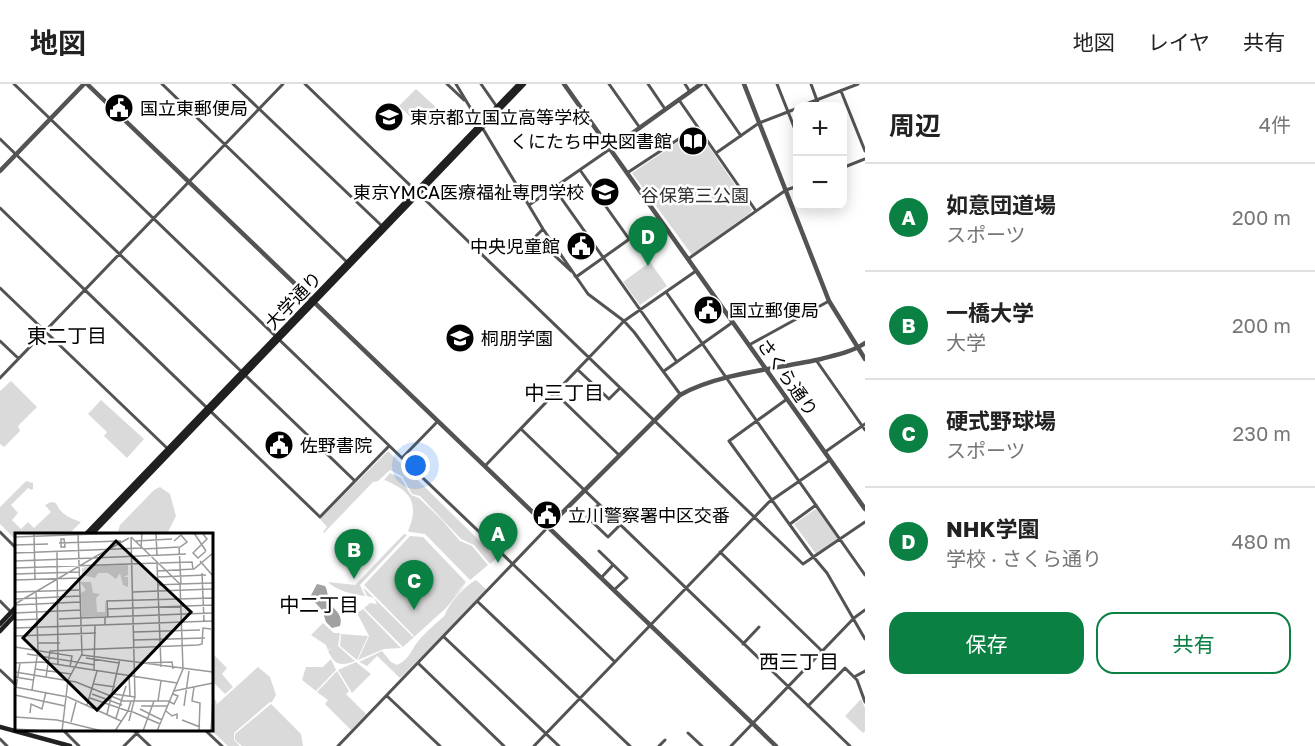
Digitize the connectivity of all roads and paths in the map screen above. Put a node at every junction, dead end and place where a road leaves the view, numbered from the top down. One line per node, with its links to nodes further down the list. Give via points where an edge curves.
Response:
1 (14, 84): 32 (street)
2 (86, 84): 32 (street); 50 (street)
3 (162, 84): 40 (street)
4 (233, 84): 27 (street)
5 (283, 84): 27 (street)
6 (305, 84): 54 (street)
7 (447, 84): 26 (street)
8 (456, 84): 26 (street)
9 (481, 84): 28 (street)
10 (519, 84): 28 (main road, 大学通り)
11 (524, 84): 28 (main road, 大学通り)
12 (609, 84): 37 (street)
13 (648, 84): 29 (street)
14 (685, 84): 22 (street)
15 (703, 84): 22 (street); 38 (street)
16 (744, 84): 33 (street)
17 (777, 84): 31 (street)
18 (811, 84): 24 (street)
19 (858, 84): 21 (street)
20 (567, 86): 41 (street, さくら通り)
21 (841, 91): 24 (street); 42 (street)
22 (690, 92): 23 (street)
23 (679, 100): 29 (street); 36 (street)
24 (817, 100): 25 (street)
25 (812, 102)
26 (467, 103): 34 (street)
27 (259, 109): 40 (street); 60 (street)
28 (498, 109): 34 (main road, 大学通り)
29 (665, 109): 37 (street)
30 (793, 110): 31 (street)
31 (787, 112): 33 (street); 35 (street)
32 (50, 119): 44 (street); 59 (street)
33 (759, 123): 38 (street); 53 (street)
34 (482, 126): 54 (main road, 大学通り); 55 (street)
35 (793, 126)
36 (697, 127): 43 (street); 49 (street)
37 (640, 128): 41 (street)
38 (741, 136): 43 (street)
39 (0, 139): 44 (street)
40 (225, 145): 50 (street); 66 (street)
41 (610, 149): 47 (street); 49 (street, さくら通り)
42 (865, 151)
43 (716, 153): 57 (street)
44 (16, 155): 48 (street); 63 (street)
45 (865, 159): 46 (street)
46 (847, 166)
47 (580, 170): 51 (street); 62 (street)
48 (0, 171)
49 (627, 173): 58 (street, さくら通り)
50 (189, 182): 59 (street); 72 (street)
51 (555, 188): 55 (street); 64 (street)
52 (793, 188): 53 (street)
53 (786, 190): 57 (street); 73 (street)
54 (418, 193): 60 (main road, 大学通り); 85 (street)
55 (529, 205): 61 (street)
56 (0, 208): 70 (street)
57 (756, 211): 65 (street)
58 (659, 218): 62 (street); 65 (street, さくら通り)
59 (154, 219): 63 (street); 78 (street)
60 (384, 228): 66 (main road, 大学通り)
61 (543, 229): 68 (street); 68 (street, via 535,237)
62 (629, 239): 64 (street)
63 (119, 254): 70 (street); 92 (street)
64 (603, 258): 68 (street); 74 (street)
65 (688, 259): 67 (street, さくら通り)
66 (350, 264): 72 (main road, 大学通り)
67 (696, 270): 71 (street); 76 (street, さくら通り)
68 (576, 277): 75 (street, via 588,294)
69 (0, 288): 77 (street)
70 (85, 290): 77 (street); 99 (street)
71 (666, 292): 74 (street); 81 (street)
72 (314, 301): 78 (main road, 大学通り); 101 (street)
73 (829, 301): 82 (street); 83 (street)
74 (640, 310): 75 (street); 88 (street)
75 (624, 321): 85 (street); 91 (street)
76 (733, 322): 81 (street); 82 (street, さくら通り)
77 (45, 332): 84 (street); 106 (street)
78 (278, 338): 92 (main road, 大学通り); 105 (street)
79 (0, 340): 84 (street)
80 (865, 343): 83 (street)
81 (703, 344): 88 (street); 94 (street)
82 (749, 345): 90 (street, さくら通り)
83 (857, 348): 86 (street); 87 (street)
84 (19, 358): 93 (street)
85 (590, 358): 89 (street); 95 (street)
86 (865, 359)
87 (816, 360): 90 (street); 103 (street)
88 (677, 362): 91 (street)
89 (578, 370): 95 (street, via 609,399); 96 (street)
90 (765, 370): 94 (street); 98 (street, さくら通り)
91 (664, 371): 97 (street)
92 (244, 374): 99 (main road, 大学通り); 112 (street)
93 (0, 378)
94 (727, 379): 97 (street, via 697,386); 102 (street)
95 (620, 388): 100 (street)
96 (555, 393): 104 (street); 108 (street)
97 (680, 395): 100 (street)
98 (787, 399): 102 (street); 107 (street, さくら通り)
99 (210, 410): 106 (main road, 大学通り); 112 (street, via 320,517)
100 (653, 420): 108 (street); 119 (street)
101 (438, 421): 109 (street); 111 (street)
102 (757, 421): 113 (street); 115 (street, via 729,441)
103 (864, 427): 107 (street)
104 (520, 429): 111 (street); 114 (street)
105 (389, 446): 109 (street); 112 (street)
106 (170, 451): 125 (main road, 大学通り); 126 (main road, 大学通り)
107 (825, 452): 110 (street, さくら通り)
108 (619, 455): 114 (street)
109 (402, 458): 132 (street)
110 (830, 460): 113 (street); 118 (street, さくら通り)
111 (485, 466): 123 (street)
112 (355, 481)
113 (800, 481): 115 (street); 117 (street)
114 (585, 490): 116 (street); 123 (street)
115 (772, 500): 119 (street); 121 (street)
116 (599, 504): 122 (street); 122 (street, via 587,517 608,537)
117 (816, 505): 121 (street); 127 (street)
118 (865, 509)
119 (755, 517): 130 (street); 131 (street, via 803,564)
120 (865, 522): 127 (street)
121 (790, 524): 131 (street)
122 (620, 525): 136 (street)
123 (548, 527): 132 (street); 135 (street)
124 (0, 532): 128 (street)
125 (87, 533)
126 (93, 533)
127 (840, 539): 131 (street); 134 (street)
128 (15, 547)
129 (599, 551): 133 (street)
130 (720, 552): 136 (street); 150 (street)
131 (814, 556): 142 (street)
132 (513, 564): 139 (street); 151 (street)
133 (613, 565): 135 (street); 137 (street, via 627,578)
134 (865, 575)
135 (601, 578): 137 (street)
136 (686, 588): 144 (street); 149 (street)
137 (614, 591): 144 (street)
138 (0, 602): 141 (street)
139 (478, 602): 147 (street); 159 (street)
140 (865, 610): 142 (street)
141 (15, 615): 143 (main road); 146 (main road)
142 (854, 618): 148 (street); 150 (street)
143 (0, 624)
144 (651, 625): 151 (street); 162 (street)
145 (759, 627): 149 (street)
146 (0, 631)
147 (444, 637): 152 (street); 168 (street)
148 (865, 639)
149 (743, 644): 157 (street)
150 (822, 651): 157 (street)
151 (615, 663): 159 (street)
152 (418, 664): 158 (street); 179 (street)
153 (0, 670): 156 (street)
154 (865, 671): 155 (street)
155 (854, 677): 160 (street); 161 (street, via 845,668)
156 (15, 684)
157 (788, 686): 161 (street); 162 (street)
158 (387, 696): 177 (street); 178 (street)
159 (580, 698): 168 (street); 182 (street)
160 (865, 702)
161 (808, 706): 187 (street)
162 (753, 723): 185 (street); 186 (street)
163 (0, 727): 172 (main road)
164 (65, 731): 173 (street)
165 (138, 731): 174 (street); 175 (street)
166 (207, 731): 176 (street)
167 (688, 733): 184 (street)
168 (546, 734): 180 (street); 181 (street)
169 (0, 739): 171 (street)
170 (665, 740): 183 (street)
171 (7, 746)
172 (70, 746)
173 (79, 746)
174 (124, 746)
175 (150, 746)
176 (222, 746)
177 (338, 746)
178 (440, 746)
179 (504, 746)
180 (534, 746)
181 (559, 746)
182 (630, 746)
183 (659, 746)
184 (702, 746)
185 (731, 746)
186 (776, 746)
187 (850, 746)

